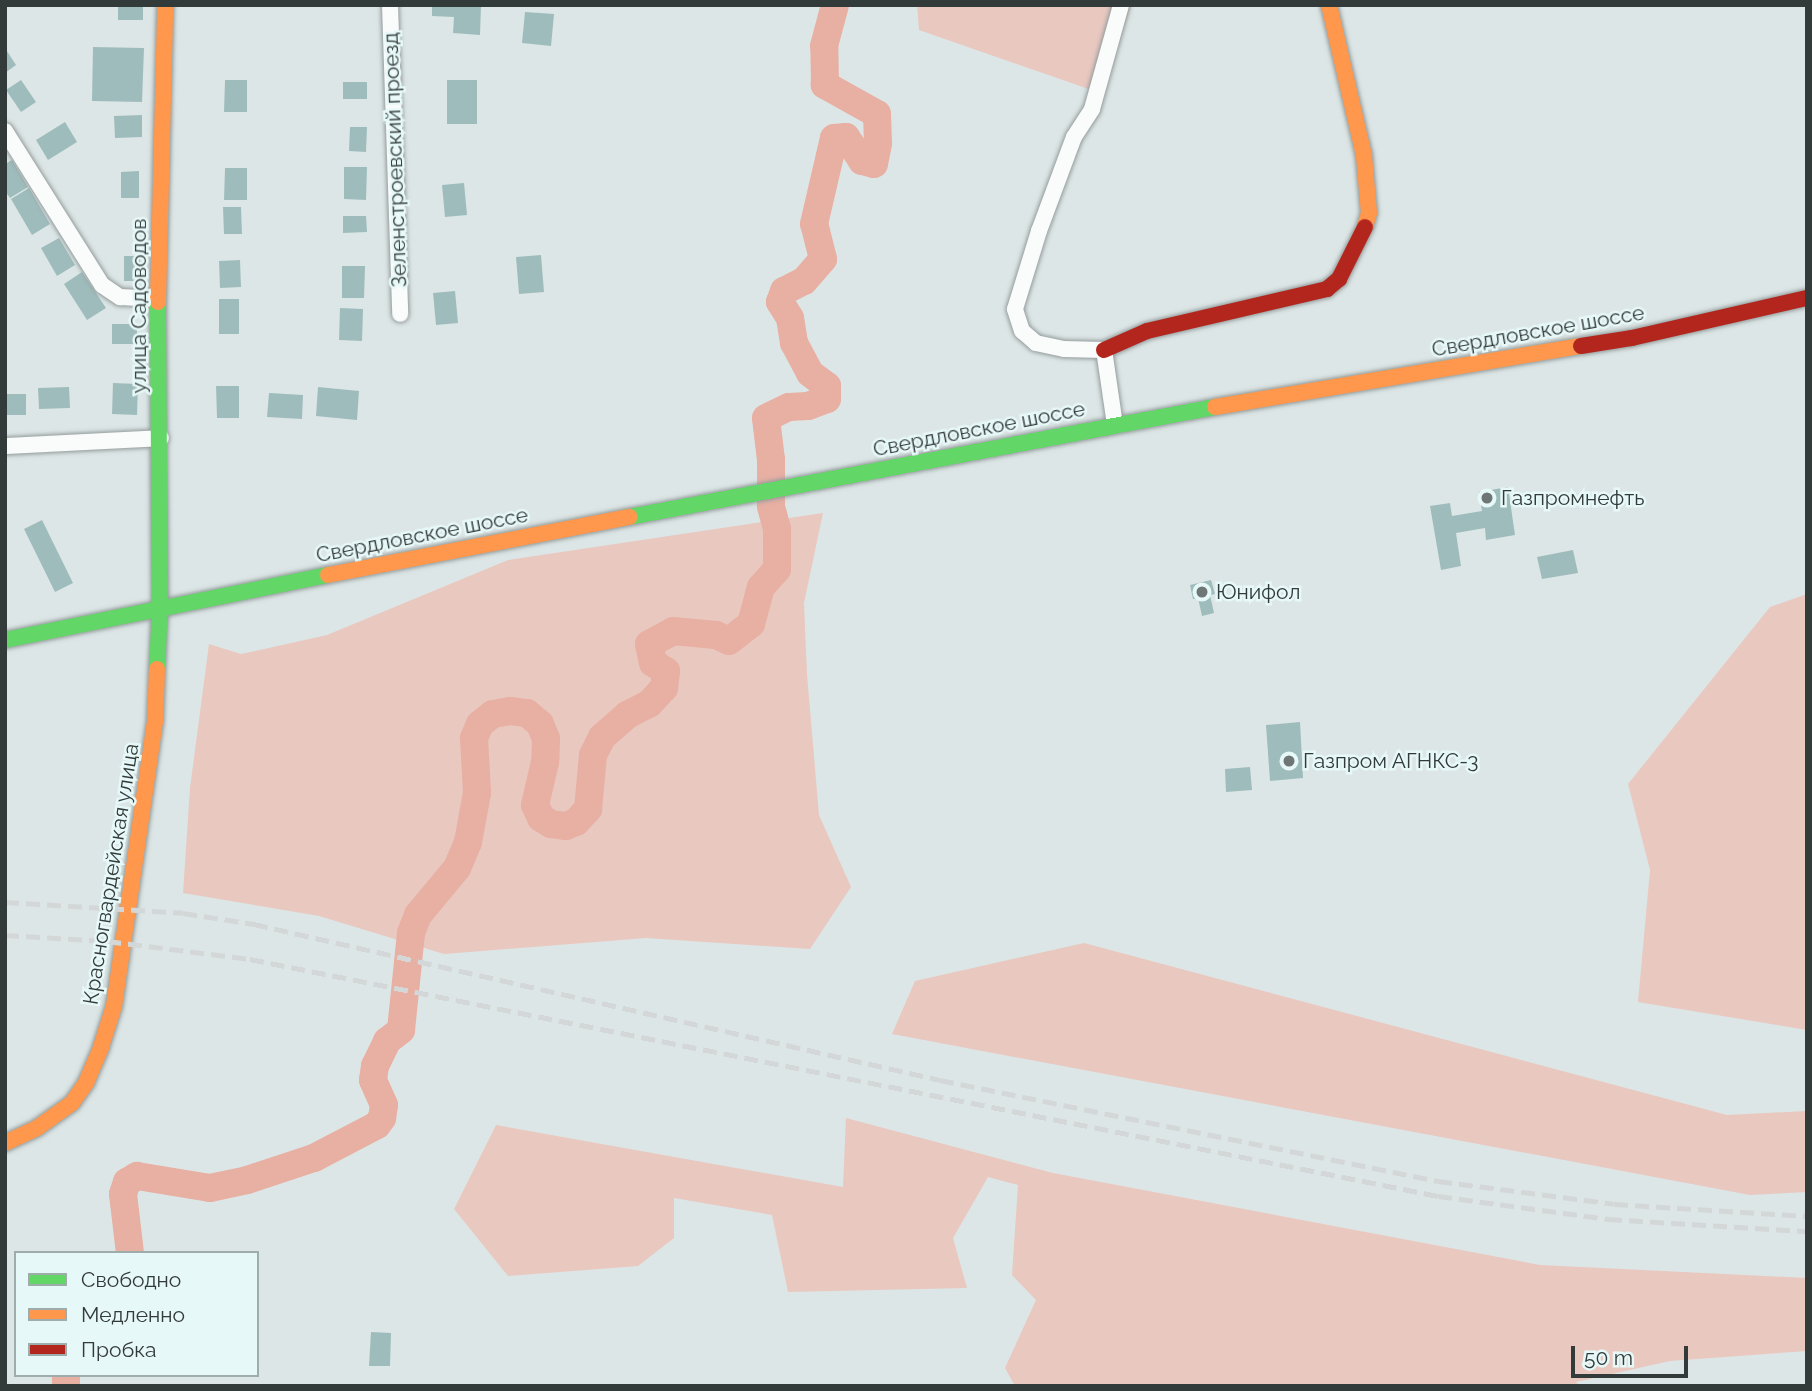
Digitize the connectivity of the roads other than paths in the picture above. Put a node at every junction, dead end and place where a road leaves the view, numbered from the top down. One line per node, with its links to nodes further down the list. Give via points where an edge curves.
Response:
1 (165, 5): 7 (main road, улица Садоводов)
2 (390, 5): 8 (street, Зеленстроевский проезд)
3 (1121, 5): 9 (street, via 1092,109 1074,137 1014,309 1022,331 1036,343)
4 (1329, 5): 9 (main road, via 1364,156 1369,213 1362,240 1339,279 1326,289 1147,331)
5 (5, 131): 7 (street, via 102,285 120,297)
6 (1807, 298): 10 (main road, Свердловское шоссе, via 1632,338)
7 (158, 299): 11 (main road, улица Садоводов)
8 (400, 314)
9 (1104, 350): 10 (street)
10 (1115, 425): 13 (main road, Свердловское шоссе)
11 (161, 438): 12 (street); 13 (main road, улица Садоводов)
12 (5, 446)
13 (160, 607): 14 (main road, Свердловское шоссе); 15 (main road, Красногвардейская улица, via 155,721 114,1006 86,1083 72,1102 37,1128)
14 (5, 640)
15 (5, 1143)

